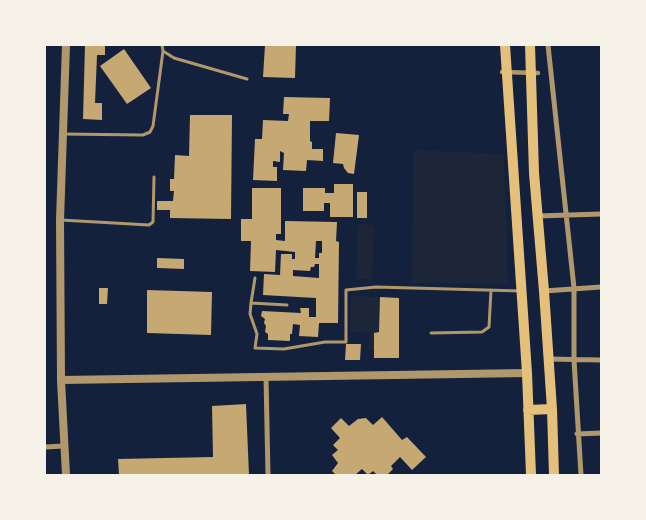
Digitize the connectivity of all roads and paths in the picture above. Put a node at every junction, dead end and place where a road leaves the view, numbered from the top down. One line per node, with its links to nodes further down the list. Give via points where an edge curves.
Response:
1 (66, 45): 10 (street)
2 (162, 45): 6 (lane)
3 (505, 45): 20 (highway)
4 (530, 45): 13 (highway)
5 (548, 45): 14 (street)
6 (163, 51): 9 (lane, via 174,58); 10 (lane, via 150,132 143,135)
7 (502, 72): 8 (street)
8 (538, 73)
9 (247, 79)
10 (63, 134): 15 (street)
11 (154, 177): 15 (lane, via 153,222 149,225)
12 (601, 214): 14 (street)
13 (538, 216): 14 (street); 21 (highway)
14 (567, 216): 17 (street)
15 (60, 220): 30 (street)
16 (255, 278): 22 (lane)
17 (574, 288): 18 (street); 21 (street); 26 (street)
18 (601, 288)
19 (491, 290): 20 (lane); 22 (lane, via 376,287 346,290 346,342 284,349 255,348 257,334 250,314); 24 (lane, via 489,327 482,332)
20 (521, 291): 28 (highway)
21 (544, 291): 25 (highway)
22 (251, 303): 23 (lane)
23 (286, 304)
24 (431, 333)
25 (548, 359): 26 (street); 31 (highway)
26 (574, 360): 27 (street); 34 (street)
27 (601, 360)
28 (527, 373): 29 (street); 32 (highway)
29 (266, 377): 30 (street); 38 (street)
30 (61, 380): 35 (street)
31 (552, 409): 32 (highway); 40 (highway)
32 (528, 410): 39 (highway)
33 (601, 433): 34 (street)
34 (577, 434): 41 (street)
35 (64, 446): 36 (street); 37 (street)
36 (45, 447)
37 (66, 475)
38 (268, 475)
39 (531, 475)
40 (554, 475)
41 (581, 475)

